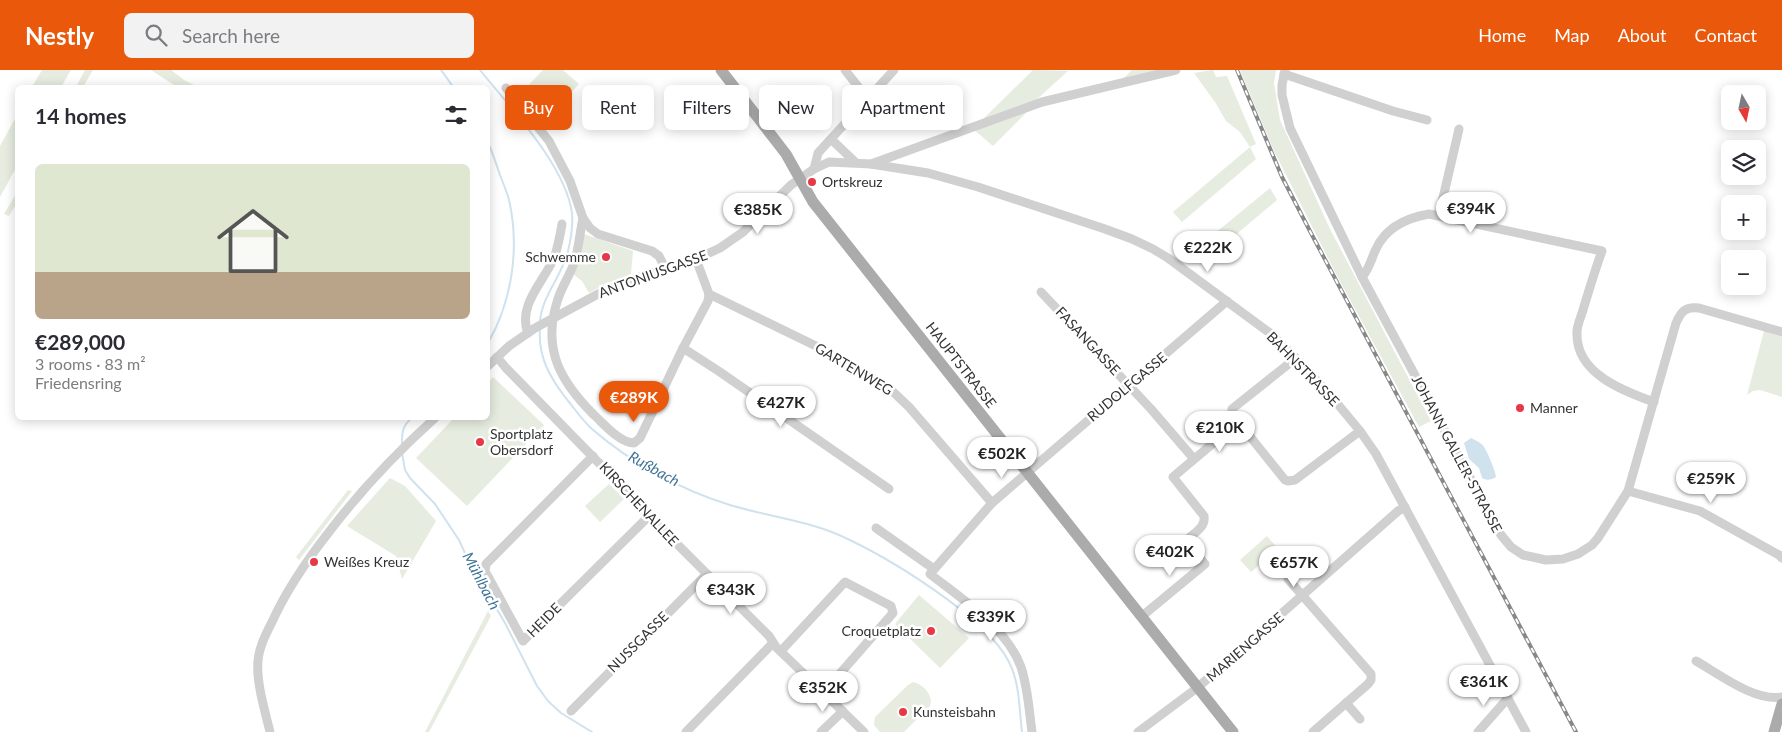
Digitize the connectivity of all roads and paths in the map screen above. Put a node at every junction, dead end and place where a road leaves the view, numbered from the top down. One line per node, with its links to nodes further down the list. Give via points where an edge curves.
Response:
1 (721, 70): 16 (main road, HAUPTSTRASSE, via 786,154)
2 (845, 70): 6 (street)
3 (894, 70): 7 (street)
4 (1176, 70): 14 (street, via 1042,102)
5 (1284, 72): 8 (street, JOHANN GALLER-STRASSE); 22 (street, JOHANN GALLER-STRASSE, via 1282,95 1288,121)
6 (857, 85)
7 (880, 85)
8 (1427, 120)
9 (842, 126): 12 (street)
10 (1459, 129): 17 (street)
11 (540, 130): 18 (street, via 572,186)
12 (830, 139): 13 (street); 15 (street, via 818,153)
13 (855, 162): 14 (street, BAHNSTRASSE); 15 (street, BAHNSTRASSE, via 829,162)
14 (871, 164): 25 (street, BAHNSTRASSE, via 928,173 978,187 1132,239 1168,258)
15 (814, 168): 16 (street, ANTONIUSGASSE)
16 (796, 174): 20 (street, ANTONIUSGASSE, via 743,232); 40 (main road, HAUPTSTRASSE, via 813,202)
17 (1439, 215): 22 (street, via 1420,216 1396,225 1382,238 1369,270); 34 (street, via 1602,251 1577,332 1579,347 1601,378)
18 (583, 218): 21 (street, via 598,234 659,256); 26 (street, via 575,259)
19 (562, 224): 27 (street, via 553,259 528,307 525,326)
20 (696, 259): 21 (street, ANTONIUSGASSE); 24 (street)
21 (665, 268): 26 (street, ANTONIUSGASSE, via 615,285)
22 (1362, 277): 42 (street, JOHANN GALLER-STRASSE, via 1501,535 1511,547 1523,555 1546,560 1578,554 1598,538)
23 (1041, 292): 33 (street, FASANGASSE)
24 (708, 294): 29 (street, via 708,301); 43 (street, GARTENWEG, via 818,346 888,387)
25 (1227, 302): 31 (street, BAHNSTRASSE); 33 (street, RUDOLFGASSE)
26 (551, 320): 27 (street, ANTONIUSGASSE); 29 (street, via 554,353 566,383 600,420 631,443 640,438)
27 (532, 330): 30 (street, ANTONIUSGASSE)
28 (1782, 332): 34 (street, JOHANN GALLER-STRASSE, via 1698,308 1685,309 1676,323)
29 (683, 348): 41 (street)
30 (497, 357): 32 (street, ANTONIUSGASSE); 38 (street, KIRSCHENALLEE)
31 (1296, 358): 35 (street, via 1232,409); 37 (street, BAHNSTRASSE)
32 (490, 364)
33 (1129, 386): 39 (street, FASANGASSE); 40 (street, RUDOLFGASSE)
34 (1654, 402): 42 (street, JOHANN GALLER-STRASSE)
35 (1236, 419): 37 (street, via 1288,481 1296,480); 39 (street, via 1230,430)
36 (433, 420): 65 (street, via 367,484 318,546 285,596 260,651 258,669)
37 (1360, 431): 44 (street, BAHNSTRASSE)
38 (593, 456): 45 (street, KIRSCHENALLEE); 45 (street, HEIDE, via 486,564 485,571 523,641)
39 (1194, 459): 52 (street, via 1173,477 1204,516 1202,526 1186,541 1205,564)
40 (1027, 472): 43 (street, RUDOLFGASSE); 52 (main road, HAUPTSTRASSE)
41 (890, 489)
42 (1628, 491): 47 (street, via 1700,511)
43 (992, 503): 48 (street, RUDOLFGASSE)
44 (1405, 507): 51 (street, MARIENGASSE); 59 (street, BAHNSTRASSE)
45 (649, 516): 49 (street, KIRSCHENALLEE)
46 (876, 528): 48 (street)
47 (1781, 556)
48 (932, 571): 69 (street, via 986,620 1011,648 1025,681)
49 (707, 574): 53 (street, KIRSCHENALLEE); 62 (street, NUSSGASSE)
50 (1288, 578): 51 (street)
51 (1303, 596): 56 (street, MARIENGASSE); 60 (street, via 1369,670 1368,684)
52 (1141, 617): 56 (main road, HAUPTSTRASSE)
53 (773, 643): 54 (street, KIRSCHENALLEE); 66 (street)
54 (781, 651): 57 (street, KIRSCHENALLEE); 57 (street, via 845,582 891,606 893,613)
55 (1696, 661): 58 (street, via 1746,690 1766,697)
56 (1197, 688): 70 (street, MARIENGASSE); 71 (main road, HAUPTSTRASSE)
57 (823, 693): 63 (street, KIRSCHENALLEE)
58 (1782, 697)
59 (1508, 698): 73 (street); 74 (street, BAHNSTRASSE)
60 (1346, 703): 64 (street); 72 (street)
61 (1782, 704): 75 (main road)
62 (571, 711)
63 (842, 711): 67 (street); 68 (street, KIRSCHENALLEE)
64 (1360, 719)
65 (270, 732)
66 (686, 732)
67 (821, 732)
68 (864, 732)
69 (1032, 732)
70 (1138, 732)
71 (1233, 732)
72 (1313, 732)
73 (1478, 732)
74 (1526, 732)
75 (1774, 732)

